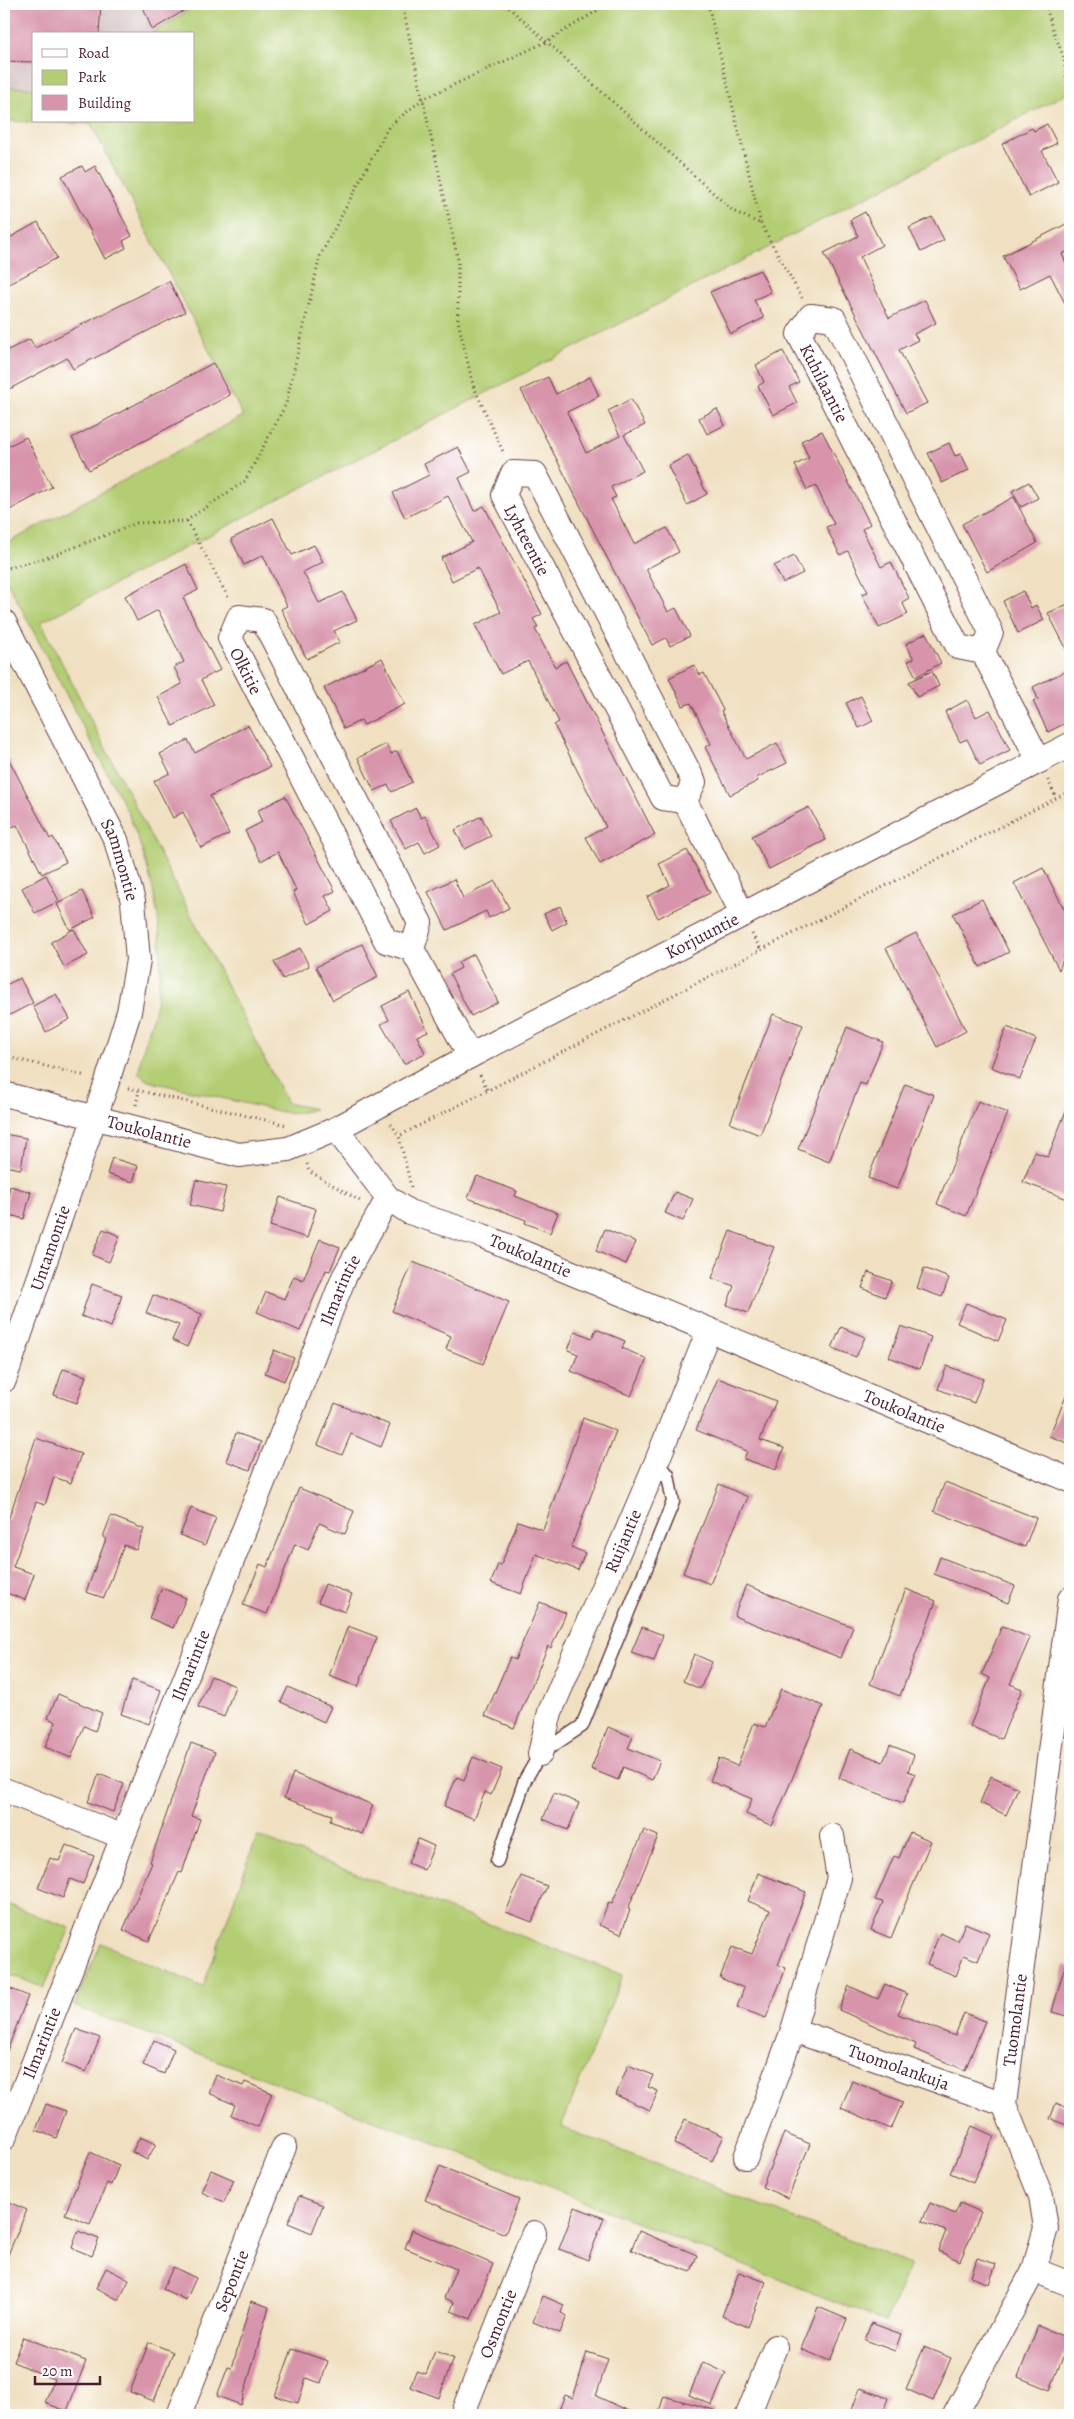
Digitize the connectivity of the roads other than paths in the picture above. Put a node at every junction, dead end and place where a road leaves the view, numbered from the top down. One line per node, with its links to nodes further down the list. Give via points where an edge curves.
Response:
1 (918, 488): 2 (street); 2 (street, Kuhilaantie, via 834,319 812,316 799,334); 5 (street, Kuhilaantie, via 991,632)
2 (885, 504): 5 (street, Kuhilaantie, via 958,647)
3 (4, 622): 16 (street, Sammontie, via 116,840 134,901 138,960 130,1004)
4 (619, 638): 6 (street); 6 (street, Lyhteentie, via 535,474 513,473 504,494); 11 (street, Lyhteentie, via 694,782)
5 (983, 652): 8 (street)
6 (587, 654): 11 (street, Lyhteentie, via 663,798)
7 (1070, 745): 8 (street, Korjuuntie)
8 (1039, 761): 12 (street, Korjuuntie)
9 (346, 781): 10 (street); 10 (street, Olkitie, via 263,620 239,617 230,638); 13 (street, Olkitie, via 420,923)
10 (313, 798): 13 (street, Olkitie, via 386,941)
11 (685, 801): 12 (street)
12 (743, 915): 14 (street, Korjuuntie)
13 (412, 948): 14 (street)
14 (470, 1056): 17 (street, Korjuuntie)
15 (4, 1094): 16 (street, Toukolantie)
16 (96, 1116): 17 (street, Toukolantie, via 239,1155 288,1149); 20 (street, Untamontie)
17 (336, 1129): 18 (street, Toukolantie)
18 (388, 1198): 19 (street, Toukolantie, via 409,1212 483,1236); 26 (street, Ilmarintie, via 344,1278)
19 (709, 1330): 21 (street, Ruijantie); 22 (street, Toukolantie)
20 (4, 1380)
21 (657, 1460): 24 (street, Ruijantie, via 550,1712); 24 (lane, via 668,1475 673,1502 582,1726)
22 (1070, 1480)
23 (1070, 1605): 30 (street, Tuomolantie)
24 (540, 1754): 28 (lane, via 525,1780)
25 (4, 1790): 26 (street)
26 (122, 1836): 31 (street, Ilmarintie)
27 (832, 1836): 29 (street, via 839,1878)
28 (497, 1861)
29 (793, 2030): 30 (street, Tuomolankuja); 33 (street)
30 (1004, 2104): 35 (street, Tuomolantie, via 1041,2196 1046,2228)
31 (4, 2138)
32 (284, 2147): 38 (street, Sepontie)
33 (746, 2156)
34 (534, 2233): 39 (street, Osmontie)
35 (1034, 2270): 36 (street); 41 (street, Tuomolantie)
36 (1070, 2284)
37 (775, 2347): 40 (street)
38 (179, 2415)
39 (462, 2415)
40 (748, 2415)
41 (956, 2415)

